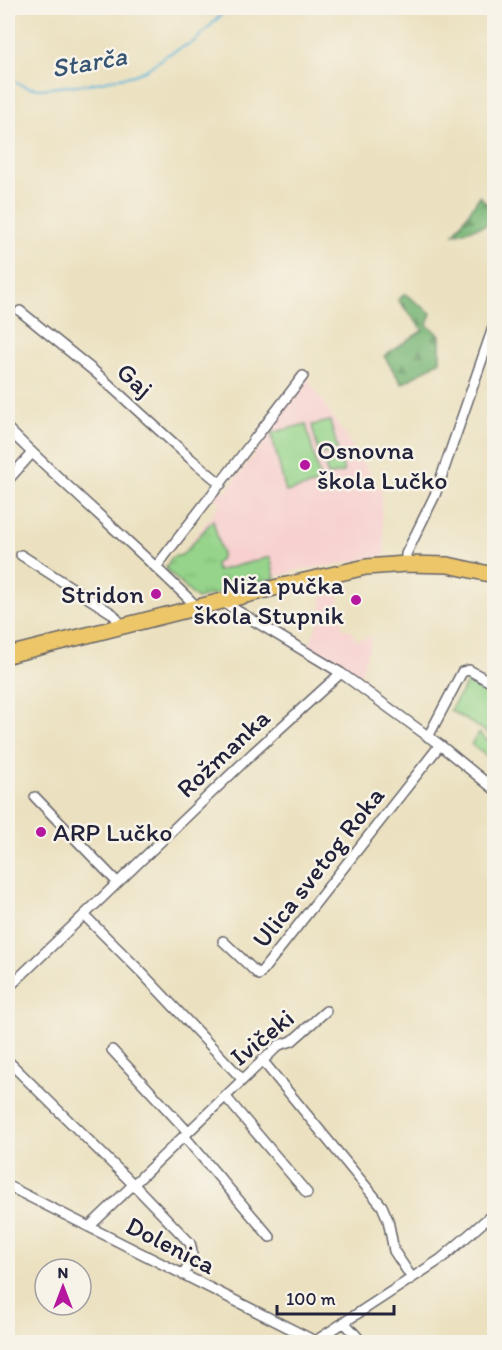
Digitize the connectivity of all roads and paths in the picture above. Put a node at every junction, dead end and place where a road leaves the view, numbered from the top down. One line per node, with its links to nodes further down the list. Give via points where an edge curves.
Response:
1 (20, 311): 7 (street, Gaj)
2 (495, 325): 9 (street, via 435,495 406,554)
3 (303, 376): 7 (street)
4 (8, 429): 5 (street)
5 (32, 453): 6 (street); 10 (street)
6 (8, 480)
7 (221, 484): 10 (street)
8 (21, 555): 14 (street, via 113,614)
9 (406, 564): 11 (main road, via 448,566); 12 (main road, via 366,567)
10 (156, 567): 13 (street)
11 (495, 575)
12 (221, 601): 13 (main road); 16 (street)
13 (197, 607): 14 (main road)
14 (122, 626): 15 (main road)
15 (8, 655)
16 (341, 673): 18 (street); 22 (street, Rožmanka)
17 (495, 684): 18 (street, via 469,670 462,672)
18 (428, 737): 19 (street)
19 (440, 745): 20 (street); 24 (street, Ulica svetog Roka, via 259,975)
20 (495, 789)
21 (35, 797): 22 (street)
22 (117, 882): 23 (street, Rožmanka)
23 (84, 915): 25 (street, Rožmanka); 30 (street)
24 (223, 941)
25 (8, 988)
26 (326, 1011): 28 (street, Ivičeki, via 292,1041 279,1045)
27 (112, 1050): 32 (street)
28 (262, 1060): 30 (street, Ivičeki); 40 (street, via 382,1206 394,1251)
29 (8, 1061): 33 (street)
30 (242, 1079): 31 (street, Ivičeki)
31 (225, 1096): 32 (street, Ivičeki); 35 (street, Ivičeki)
32 (186, 1134): 33 (street, Ivičeki); 38 (street)
33 (134, 1185): 37 (street, Ivičeki); 39 (street, via 190,1243 193,1251)
34 (8, 1186): 37 (street, Dolenica)
35 (307, 1193)
36 (495, 1213): 40 (street)
37 (89, 1227): 39 (street, Dolenica)
38 (270, 1237)
39 (183, 1275): 42 (street, Dolenica)
40 (412, 1278): 41 (street)
41 (344, 1322): 42 (street); 43 (street)
42 (314, 1342)
43 (362, 1342)

